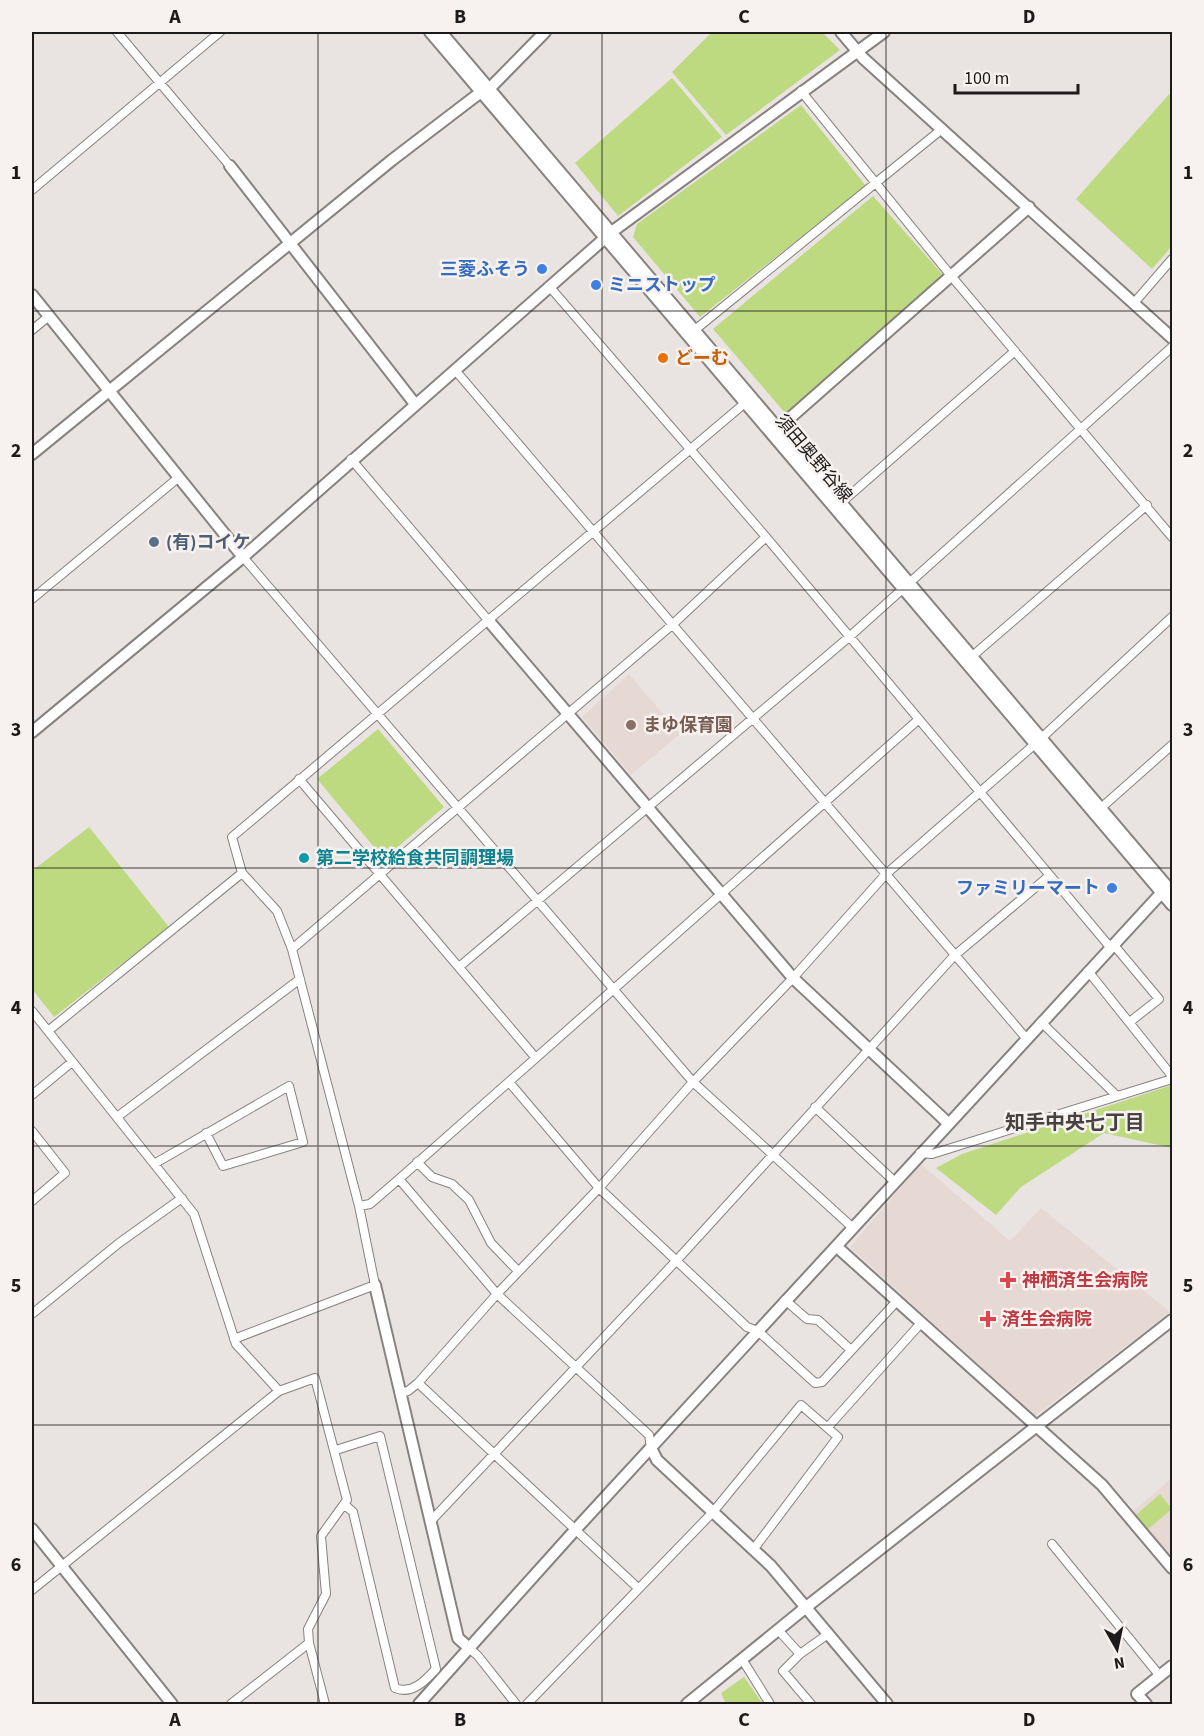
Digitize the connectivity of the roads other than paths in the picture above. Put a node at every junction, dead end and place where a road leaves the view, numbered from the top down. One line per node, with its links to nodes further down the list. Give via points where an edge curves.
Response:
1 (117, 32): 9 (street)
2 (220, 32): 9 (street)
3 (430, 32): 10 (street, 須田奥野谷線)
4 (441, 32): 10 (street, 須田奥野谷線)
5 (545, 32): 10 (street)
6 (841, 32): 8 (street)
7 (884, 32): 8 (street)
8 (859, 49): 11 (street); 12 (street, via 863,58)
9 (160, 83): 13 (street); 15 (street)
10 (485, 90): 17 (street, 須田奥野谷線); 18 (street)
11 (801, 91): 14 (street); 17 (street)
12 (942, 129): 14 (street); 16 (street)
13 (230, 166): 18 (street)
14 (876, 184): 20 (street); 25 (street)
15 (32, 190)
16 (1029, 207): 20 (street); 23 (street)
17 (609, 234): 21 (street); 25 (street, 須田奥野谷線); 32 (street, 須田奥野谷線)
18 (292, 243): 31 (street); 33 (street)
19 (1173, 259): 23 (street)
20 (952, 277): 29 (street); 34 (street)
21 (549, 286): 30 (street); 36 (street)
22 (32, 295): 24 (street)
23 (1134, 303): 27 (street)
24 (48, 317): 26 (street); 31 (street)
25 (696, 329): 34 (street, 須田奥野谷線)
26 (32, 330)
27 (1173, 338)
28 (1173, 347): 35 (street)
29 (1015, 351): 35 (street); 40 (street)
30 (455, 369): 33 (street); 42 (street)
31 (108, 391): 37 (street); 39 (street)
32 (745, 403): 34 (street, 須田奥野谷線); 36 (street)
33 (416, 404): 38 (street)
34 (775, 431): 40 (street, 須田奥野谷線); 46 (street, 須田奥野谷線)
35 (1081, 431): 41 (street); 46 (street)
36 (690, 450): 42 (street); 43 (street)
37 (32, 454)
38 (351, 459): 45 (street); 49 (street)
39 (178, 478): 45 (street); 47 (street)
40 (842, 502): 46 (street, 須田奥野谷線)
41 (1147, 505): 44 (street); 52 (street)
42 (594, 532): 49 (street); 50 (street)
43 (766, 537): 50 (street); 51 (street)
44 (1173, 537)
45 (243, 556): 53 (street); 57 (street)
46 (906, 585): 51 (street); 52 (street, 須田奥野谷線)
47 (32, 599)
48 (1173, 617): 58 (street)
49 (488, 620): 53 (street); 54 (street)
50 (672, 625): 54 (street); 55 (street)
51 (848, 638): 55 (street); 56 (street)
52 (969, 659): 58 (street, 須田奥野谷線)
53 (378, 714): 60 (street); 63 (street)
54 (568, 714): 63 (street); 65 (street)
55 (752, 719): 62 (street); 65 (street)
56 (918, 720): 61 (street); 62 (street)
57 (32, 732)
58 (1038, 740): 61 (street); 64 (street, 須田奥野谷線); 70 (street, 須田奥野谷線)
59 (1173, 745): 64 (street)
60 (299, 779): 66 (street, via 232,837); 67 (street)
61 (979, 793): 68 (street); 69 (street)
62 (824, 804): 68 (street); 71 (street)
63 (458, 807): 67 (street); 72 (street)
64 (1101, 807): 70 (street, 須田奥野谷線)
65 (647, 808): 71 (street); 72 (street)
66 (242, 873): 75 (street, via 277,911); 85 (street)
67 (379, 873): 75 (street); 77 (street)
68 (885, 875): 76 (street); 79 (street)
69 (1048, 876): 74 (street); 76 (street)
70 (1169, 888): 73 (street, 須田奥野谷線); 74 (street)
71 (722, 894): 79 (street); 81 (street)
72 (537, 901): 77 (street); 81 (street)
73 (1173, 905)
74 (1111, 945): 78 (street); 83 (street, via 1159,999)
75 (292, 949): 80 (street)
76 (954, 956): 86 (street); 87 (street)
77 (459, 966): 88 (street)
78 (1088, 971): 83 (street); 84 (street)
79 (793, 978): 87 (street); 92 (street)
80 (300, 979): 96 (street); 109 (street)
81 (612, 989): 88 (street); 92 (street)
82 (32, 1011): 85 (street)
83 (1131, 1021): 90 (street)
84 (1041, 1022): 86 (street); 94 (street)
85 (48, 1032): 89 (street)
86 (1026, 1038): 97 (street)
87 (868, 1048): 95 (street); 97 (street)
88 (535, 1057): 91 (street)
89 (72, 1062): 93 (street); 96 (street)
90 (1173, 1077): 94 (street)
91 (509, 1082): 102 (street); 106 (street)
92 (693, 1082): 100 (street); 106 (street)
93 (32, 1095)
94 (1117, 1096): 101 (street, via 932,1154)
95 (815, 1107): 100 (street); 105 (street)
96 (117, 1117): 103 (street)
97 (948, 1123): 101 (street)
98 (32, 1131): 108 (street, via 65,1173)
99 (206, 1133): 99 (street, via 289,1086 303,1142 223,1166); 103 (street)
100 (772, 1153): 110 (street); 112 (street)
101 (920, 1153): 105 (street)
102 (417, 1162): 104 (street); 113 (street, via 432,1177 452,1184 469,1200 491,1243)
103 (154, 1164): 107 (street)
104 (399, 1179): 109 (street, via 370,1204); 115 (street)
105 (895, 1182): 110 (street)
106 (599, 1188): 112 (street); 113 (street)
107 (182, 1198): 118 (street); 122 (street, via 194,1214)
108 (32, 1201)
109 (359, 1206): 114 (street)
110 (853, 1228): 111 (street)
111 (837, 1247): 116 (street); 117 (street)
112 (677, 1260): 121 (street, via 747,1327); 124 (street)
113 (518, 1271): 115 (street)
114 (375, 1285): 122 (street); 127 (street)
115 (496, 1294): 124 (street); 125 (street)
116 (785, 1300): 121 (street); 123 (street, via 807,1319 818,1320)
117 (897, 1301): 120 (street); 123 (street)
118 (32, 1314)
119 (1173, 1320): 129 (street)
120 (921, 1323): 128 (street); 129 (street)
121 (758, 1331): 123 (street, via 815,1383 822,1382); 130 (street)
122 (234, 1339): 126 (street)
123 (851, 1350)
124 (575, 1367): 130 (street, via 649,1436); 132 (street)
125 (417, 1383): 127 (street); 132 (street)
126 (279, 1391): 131 (street, via 315,1378); 140 (street)
127 (400, 1393): 135 (street)
128 (828, 1427): 134 (street, via 801,1405); 139 (street, via 838,1437)
129 (1037, 1428): 141 (street, via 1102,1485); 144 (street)
130 (651, 1448): 134 (street, via 657,1460); 137 (street)
131 (336, 1450): 133 (street); 133 (street, via 380,1436 436,1669 422,1685 394,1688 353,1512)
132 (496, 1453): 135 (street); 137 (street)
133 (345, 1505): 147 (street, via 321,1536 326,1594 308,1629)
134 (713, 1512): 139 (street); 142 (street)
135 (430, 1522): 148 (street, via 458,1638)
136 (32, 1529): 140 (street)
137 (576, 1529): 142 (street); 148 (street)
138 (1052, 1544): 152 (street)
139 (753, 1550): 144 (street)
140 (61, 1566): 143 (street); 153 (street)
141 (1173, 1568)
142 (638, 1588): 158 (street)
143 (32, 1590)
144 (805, 1608): 145 (street); 146 (street)
145 (778, 1631): 149 (street); 150 (street)
146 (828, 1634): 149 (street); 162 (street)
147 (309, 1643): 154 (street); 155 (street)
148 (468, 1647): 156 (street); 157 (street)
149 (800, 1654): 161 (street, via 783,1671)
150 (742, 1659): 159 (street); 160 (street)
151 (1173, 1666): 152 (street)
152 (1160, 1676): 163 (street, via 1137,1694)
153 (172, 1704)
154 (231, 1704)
155 (325, 1704)
156 (419, 1704)
157 (516, 1704)
158 (526, 1704)
159 (687, 1704)
160 (770, 1704)
161 (811, 1704)
162 (887, 1704)
163 (1146, 1704)

